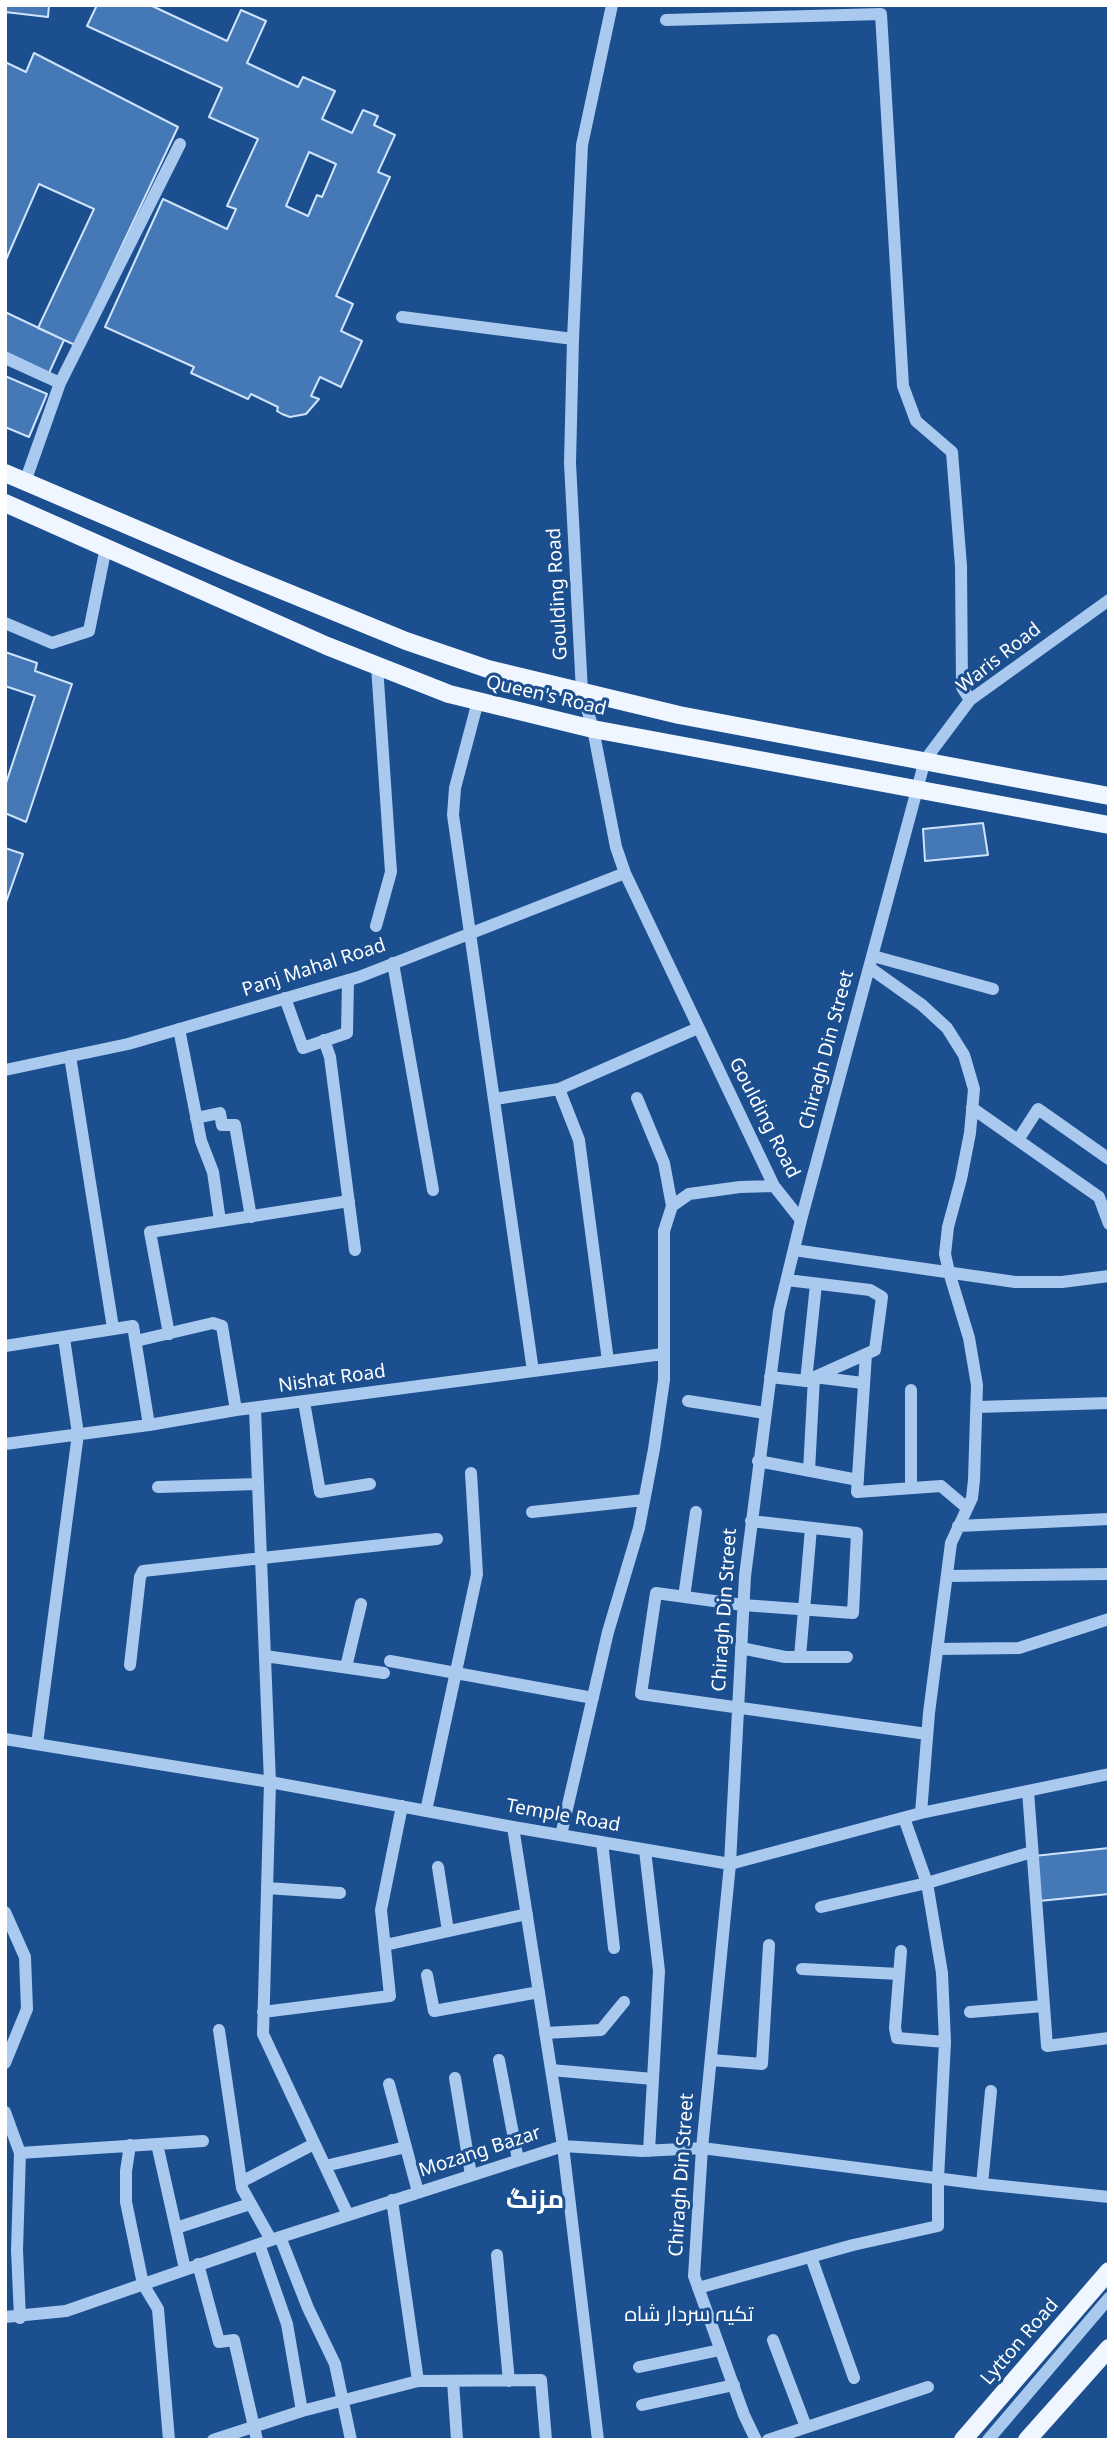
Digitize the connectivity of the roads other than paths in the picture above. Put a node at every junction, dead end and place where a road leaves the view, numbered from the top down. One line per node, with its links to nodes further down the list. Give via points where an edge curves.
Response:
1 (612, 5): 5 (street, Goulding Road, via 582,145)
2 (666, 20): 16 (street, via 881,15 903,386 916,421 952,452 961,566 962,687)
3 (180, 145): 7 (street)
4 (402, 317): 5 (street)
5 (573, 340): 15 (street, Goulding Road, via 570,463)
6 (5, 358): 7 (street)
7 (60, 383): 9 (street)
8 (5, 473): 9 (main road, Queen's Road)
9 (25, 482): 15 (main road, Queen's Road, via 406,640 488,669)
10 (5, 503): 11 (main road, Queen's Road)
11 (106, 547): 13 (street, via 89,631 52,643); 14 (main road, Queen's Road)
12 (1109, 600): 16 (street, Waris Road)
13 (5, 623)
14 (377, 666): 17 (main road, Queen's Road); 24 (street, via 391,872)
15 (582, 692): 18 (street, Goulding Road); 19 (main road, Queen's Road, via 679,715)
16 (970, 700): 19 (street, Waris Road)
17 (478, 701): 18 (main road, Queen's Road); 25 (street, via 455,788 453,815)
18 (593, 729): 20 (main road, Queen's Road); 23 (street, Goulding Road)
19 (925, 760): 20 (street, Chiragh Din Street); 21 (main road, Queen's Road)
20 (918, 790): 22 (main road, Queen's Road); 26 (street, Chiragh Din Street)
21 (1109, 796)
22 (1109, 825)
23 (625, 873): 25 (street, Panj Mahal Road); 31 (street, Goulding Road)
24 (376, 926)
25 (472, 933): 27 (street, Panj Mahal Road); 38 (street)
26 (871, 962): 29 (street); 39 (street, via 947,1028 964,1055 974,1089); 48 (street, Chiragh Din Street)
27 (394, 963): 28 (street, Panj Mahal Road); 44 (street)
28 (348, 980): 30 (street, Panj Mahal Road); 33 (street, via 347,1032)
29 (993, 989)
30 (285, 998): 32 (street, Panj Mahal Road); 33 (street, via 303,1048)
31 (698, 1028): 36 (street); 43 (street, Goulding Road)
32 (179, 1029): 34 (street, Panj Mahal Road); 40 (street)
33 (324, 1040): 45 (street)
34 (70, 1056): 35 (street, Panj Mahal Road); 57 (street)
35 (5, 1070)
36 (559, 1089): 38 (street); 64 (street, via 579,1140)
37 (637, 1098): 46 (street, via 664,1163)
38 (495, 1099): 65 (street)
39 (972, 1108): 41 (street); 53 (street, via 948,1227 945,1254)
40 (196, 1118): 47 (street, via 220,1113 222,1125 235,1125); 49 (street, via 213,1172)
41 (1018, 1140): 42 (street, via 1038,1109); 50 (street, via 1099,1197)
42 (1109, 1159)
43 (774, 1186): 46 (street, via 689,1194); 48 (street, Goulding Road)
44 (433, 1190)
45 (349, 1201): 47 (street); 51 (street)
46 (672, 1206): 62 (street, via 664,1231)
47 (251, 1217): 49 (street)
48 (801, 1220): 52 (street, Chiragh Din Street)
49 (220, 1221): 58 (street, via 150,1232)
50 (1109, 1224)
51 (355, 1250)
52 (794, 1250): 53 (street); 55 (street, Chiragh Din Street)
53 (949, 1272): 54 (street, via 1015,1282); 73 (street, via 969,1338)
54 (1109, 1276)
55 (787, 1280): 56 (street); 66 (street, Chiragh Din Street)
56 (817, 1283): 63 (street, via 870,1290 881,1297 875,1350); 67 (street)
57 (113, 1328): 59 (street); 60 (street, via 133,1326)
58 (169, 1334): 60 (street); 75 (street, via 222,1325)
59 (64, 1338): 61 (street); 78 (street)
60 (136, 1341): 77 (street)
61 (5, 1346)
62 (663, 1354): 64 (street, Nishat Road); 88 (street, via 664,1380)
63 (866, 1354): 67 (street); 68 (street)
64 (608, 1361): 65 (street, Nishat Road)
65 (533, 1371): 71 (street, Nishat Road)
66 (770, 1377): 67 (street); 76 (street, Chiragh Din Street)
67 (810, 1379): 68 (street); 81 (street)
68 (863, 1383): 83 (street)
69 (911, 1390): 87 (street)
70 (688, 1401): 76 (street)
71 (304, 1402): 74 (street, Nishat Road); 85 (street, via 320,1492)
72 (1109, 1403): 73 (street)
73 (977, 1407): 89 (street, via 974,1480)
74 (255, 1409): 75 (street, Nishat Road); 84 (street)
75 (236, 1410): 77 (street, Nishat Road)
76 (765, 1413): 80 (street, Chiragh Din Street)
77 (149, 1425): 78 (street, Nishat Road)
78 (78, 1434): 79 (street, Nishat Road); 117 (street)
79 (5, 1444)
80 (758, 1461): 81 (street); 93 (street, Chiragh Din Street)
81 (808, 1471): 83 (street)
82 (471, 1473): 112 (street, via 477,1574)
83 (858, 1480): 87 (street, via 857,1492)
84 (258, 1484): 86 (street); 97 (street)
85 (370, 1484)
86 (159, 1487)
87 (911, 1488): 89 (street, via 941,1486)
88 (644, 1500): 90 (street); 113 (street)
89 (967, 1508): 94 (street)
90 (532, 1512)
91 (696, 1512): 100 (street)
92 (1109, 1519): 94 (street)
93 (751, 1521): 95 (street); 102 (street, Chiragh Din Street)
94 (958, 1526): 99 (street)
95 (811, 1528): 103 (street); 103 (street, via 857,1533 853,1613)
96 (437, 1539): 97 (street)
97 (260, 1557): 107 (street); 110 (street, via 144,1571)
98 (1109, 1574): 99 (street)
99 (947, 1576): 106 (street)
100 (684, 1597): 102 (street); 114 (street, via 656,1593 641,1694)
101 (361, 1604): 111 (street)
102 (743, 1605): 103 (street); 105 (street, Chiragh Din Street)
103 (804, 1609): 108 (street)
104 (1109, 1619): 106 (street, via 1019,1647)
105 (741, 1648): 108 (street); 114 (street, Chiragh Din Street)
106 (937, 1649): 115 (street)
107 (265, 1656): 111 (street); 119 (street)
108 (800, 1657): 109 (street)
109 (847, 1657)
110 (130, 1665)
111 (346, 1667): 112 (street)
112 (456, 1673): 113 (street); 122 (street)
113 (593, 1698): 126 (street)
114 (738, 1709): 115 (street); 130 (street, Chiragh Din Street)
115 (927, 1734): 123 (street)
116 (5, 1739): 117 (street, Temple Road)
117 (37, 1744): 119 (street, Temple Road)
118 (1109, 1773): 120 (street, Temple Road)
119 (270, 1782): 121 (street, Temple Road); 133 (street)
120 (1028, 1791): 123 (street, Temple Road); 129 (street)
121 (402, 1806): 122 (street, Temple Road); 139 (street, via 381,1910)
122 (426, 1811): 125 (street, Temple Road)
123 (921, 1813): 124 (street, Temple Road)
124 (904, 1818): 130 (street, Temple Road); 132 (street)
125 (513, 1827): 126 (street, Temple Road); 137 (street)
126 (561, 1835): 127 (street, Temple Road)
127 (603, 1842): 128 (street, Temple Road); 141 (street)
128 (645, 1850): 130 (street, Temple Road); 160 (street, via 659,1971)
129 (1032, 1852): 132 (street); 148 (street)
130 (730, 1864): 156 (street, Chiragh Din Street)
131 (438, 1867): 138 (street)
132 (927, 1883): 135 (street); 154 (street, via 942,1973)
133 (267, 1888): 134 (street); 149 (street)
134 (340, 1893)
135 (821, 1907)
136 (5, 1912): 157 (street, via 25,1957 27,2008)
137 (527, 1914): 138 (street); 146 (street)
138 (448, 1931): 139 (street)
139 (385, 1945): 149 (street, via 390,1996)
140 (769, 1945): 156 (street, via 762,2064)
141 (614, 1948)
142 (901, 1951): 144 (street)
143 (802, 1969): 144 (street)
144 (900, 1974): 154 (street, via 897,2038)
145 (427, 1975): 146 (street, via 434,2011)
146 (539, 1992): 152 (street)
147 (624, 2002): 152 (street, via 601,2030)
148 (1044, 2006): 150 (street); 153 (street, via 1048,2046)
149 (263, 2011): 166 (street, via 263,2034)
150 (970, 2012)
151 (219, 2030): 177 (street)
152 (545, 2033): 158 (street)
153 (1109, 2038)
154 (945, 2042): 176 (street)
155 (499, 2060): 173 (street)
156 (711, 2060): 170 (street, Chiragh Din Street)
157 (5, 2063)
158 (551, 2070): 160 (street); 168 (street)
159 (455, 2078): 175 (street)
160 (653, 2079): 171 (street)
161 (389, 2084): 169 (street)
162 (991, 2091): 178 (street)
163 (5, 2112): 172 (street)
164 (203, 2140): 165 (street)
165 (156, 2144): 167 (street); 184 (street)
166 (314, 2144): 174 (street); 177 (street)
167 (130, 2145): 172 (street); 192 (street, via 125,2202)
168 (563, 2146): 171 (street, Mozang Bazar); 173 (street, Mozang Bazar); 217 (street)
169 (406, 2147): 174 (street); 179 (street)
170 (702, 2148): 171 (street, Mozang Bazar); 176 (street, Mozang Bazar); 193 (street, Chiragh Din Street, via 694,2276)
171 (649, 2151)
172 (20, 2153): 186 (street)
173 (518, 2160): 175 (street, Mozang Bazar)
174 (325, 2166): 183 (street)
175 (471, 2175): 179 (street, Mozang Bazar)
176 (938, 2179): 178 (street, Mozang Bazar); 188 (street, via 938,2226)
177 (241, 2182): 182 (street)
178 (982, 2184): 180 (street, Mozang Bazar)
179 (418, 2192): 181 (street, Mozang Bazar)
180 (1109, 2197)
181 (392, 2200): 183 (street, Mozang Bazar); 202 (street)
182 (250, 2204): 184 (street); 185 (street)
183 (348, 2215): 185 (street, Mozang Bazar)
184 (176, 2228): 190 (street)
185 (270, 2240): 189 (street, Mozang Bazar); 207 (street, via 335,2364); 209 (street)
186 (11, 2250): 196 (street)
187 (497, 2255): 203 (street)
188 (811, 2257): 193 (street); 201 (street)
189 (198, 2264): 190 (street, Mozang Bazar); 211 (street, via 219,2342 234,2340)
190 (185, 2269): 192 (street, Mozang Bazar)
191 (1109, 2271): 220 (main road, Lytton Road)
192 (143, 2284): 196 (street, Mozang Bazar, via 66,2311); 212 (street, via 158,2309)
193 (698, 2288): 199 (street, Chiragh Din Street)
194 (1109, 2298): 221 (street)
195 (5, 2318): 196 (street, Mozang Bazar)
196 (20, 2318)
197 (772, 2340): 210 (street)
198 (1109, 2348): 222 (main road)
199 (720, 2350): 200 (street); 205 (street, Chiragh Din Street)
200 (639, 2367)
201 (854, 2378)
202 (418, 2381): 204 (street); 207 (street)
203 (509, 2381): 204 (street); 216 (street, via 541,2380)
204 (453, 2382): 215 (street)
205 (734, 2385): 208 (street); 218 (street, Chiragh Din Street)
206 (928, 2387): 210 (street)
207 (344, 2401): 209 (street); 214 (street)
208 (642, 2405)
209 (302, 2411): 211 (street)
210 (806, 2427): 219 (street)
211 (255, 2434): 213 (street)
212 (169, 2440)
213 (213, 2440)
214 (351, 2440)
215 (457, 2440)
216 (546, 2440)
217 (598, 2440)
218 (756, 2440)
219 (768, 2440)
220 (962, 2440)
221 (988, 2440)
222 (1027, 2440)

